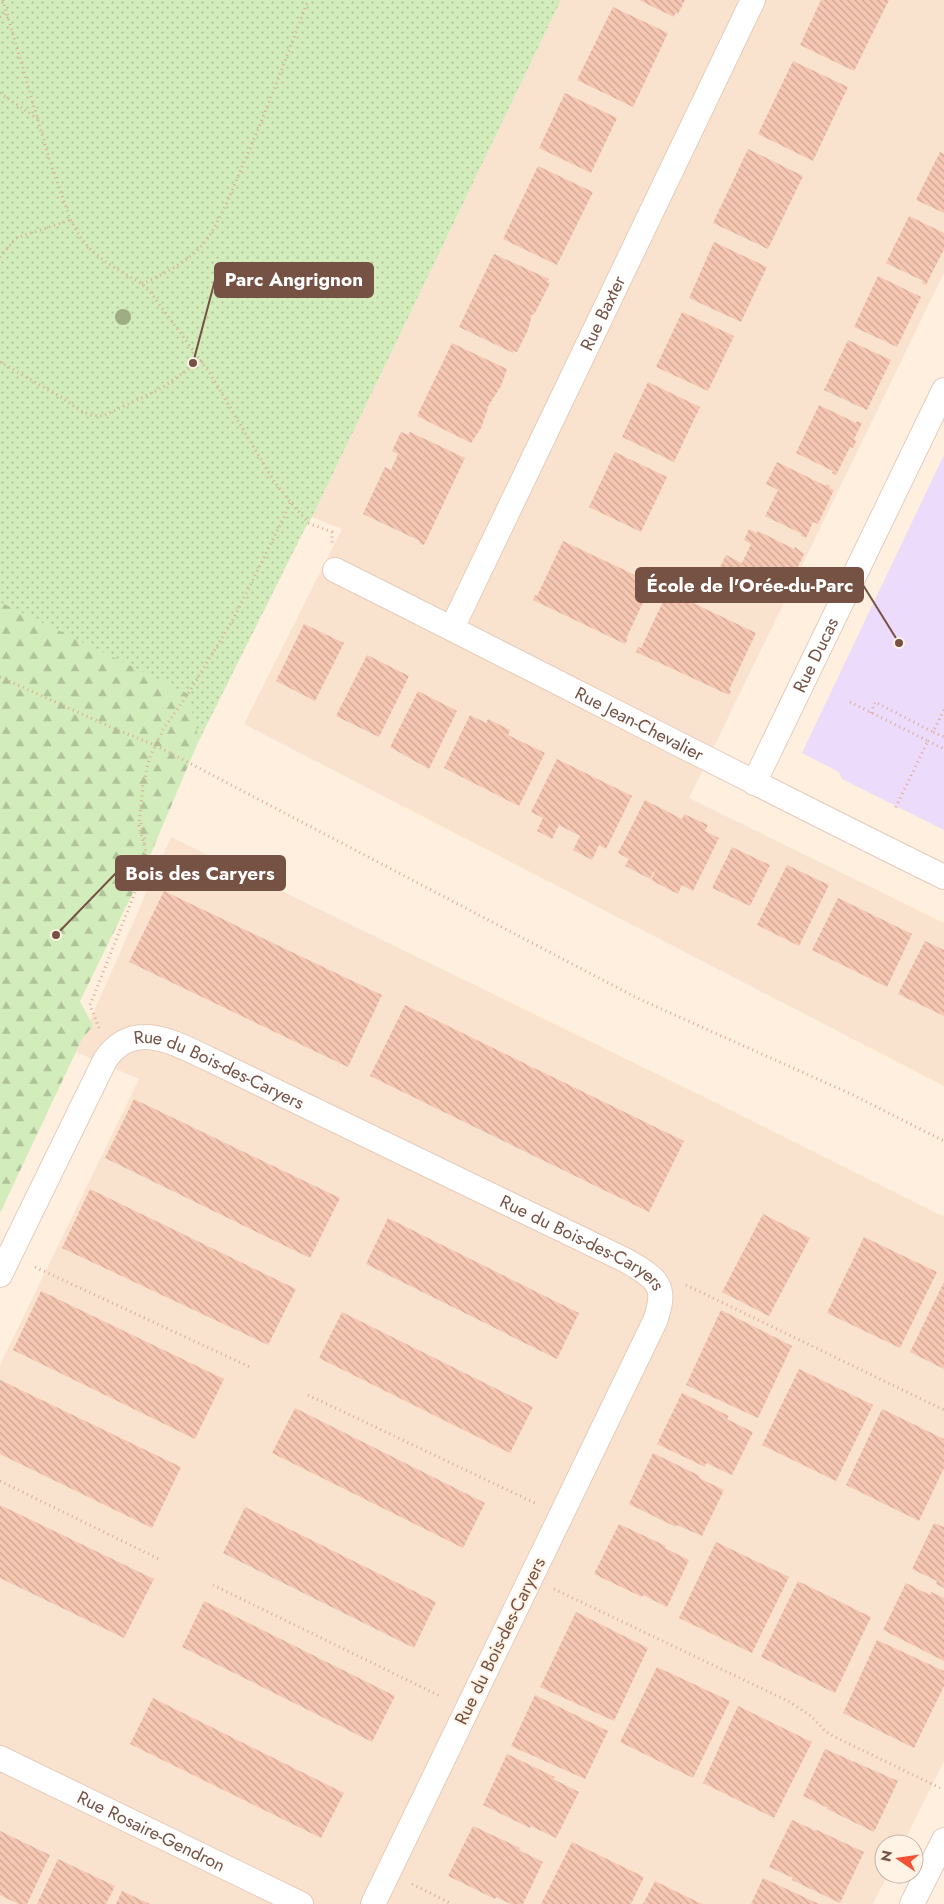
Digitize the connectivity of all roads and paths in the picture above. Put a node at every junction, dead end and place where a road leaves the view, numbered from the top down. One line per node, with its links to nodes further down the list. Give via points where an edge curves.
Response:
1 (4, 0): 4 (path)
2 (308, 0): 10 (path, via 258,128 212,230 197,250 163,274)
3 (753, 0): 17 (street, Rue Baxter)
4 (7, 12): 5 (path); 7 (path)
5 (0, 17)
6 (0, 93): 7 (path)
7 (38, 119): 8 (path)
8 (70, 220): 9 (path, via 16,238); 10 (path, via 91,250)
9 (0, 257)
10 (142, 284): 11 (path)
11 (200, 360): 12 (path, via 162,388 103,416 81,411); 14 (path, via 259,459)
12 (0, 362)
13 (944, 390): 27 (street, Rue Ducas)
14 (290, 502): 15 (path, via 308,523); 25 (path, via 234,618)
15 (332, 532)
16 (335, 570): 17 (street, Rue Jean-Chevalier)
17 (452, 628): 27 (street, Rue Jean-Chevalier)
18 (0, 676): 25 (path)
19 (850, 702): 21 (path)
20 (944, 710): 22 (path)
21 (870, 713): 22 (path, via 875,702); 24 (path)
22 (933, 732): 23 (path)
23 (944, 737)
24 (928, 742): 26 (path); 28 (path)
25 (155, 745): 30 (path, via 146,772 140,822 145,838 144,870 90,1005); 31 (path, via 637,998 851,1094)
26 (944, 749)
27 (754, 783): 29 (street, Rue Jean-Chevalier)
28 (894, 811)
29 (944, 877)
30 (99, 1028)
31 (944, 1141)
32 (35, 1267): 35 (path)
33 (0, 1275): 49 (street, Rue du Bois-des-Caryers, via 105,1060 126,1040 139,1037 167,1041 209,1059 627,1261 657,1283 662,1295 655,1321)
34 (684, 1284): 37 (path)
35 (252, 1368)
36 (308, 1395): 39 (path)
37 (944, 1410)
38 (0, 1481): 40 (path)
39 (535, 1503)
40 (161, 1560)
41 (214, 1585): 43 (path)
42 (554, 1590): 45 (path, via 790,1702 833,1736)
43 (442, 1697)
44 (0, 1758): 48 (street, Rue Rosaire-Gendron)
45 (940, 1788)
46 (944, 1840): 51 (street)
47 (412, 1884): 50 (path)
48 (301, 1904)
49 (373, 1904)
50 (452, 1904)
51 (912, 1904)

